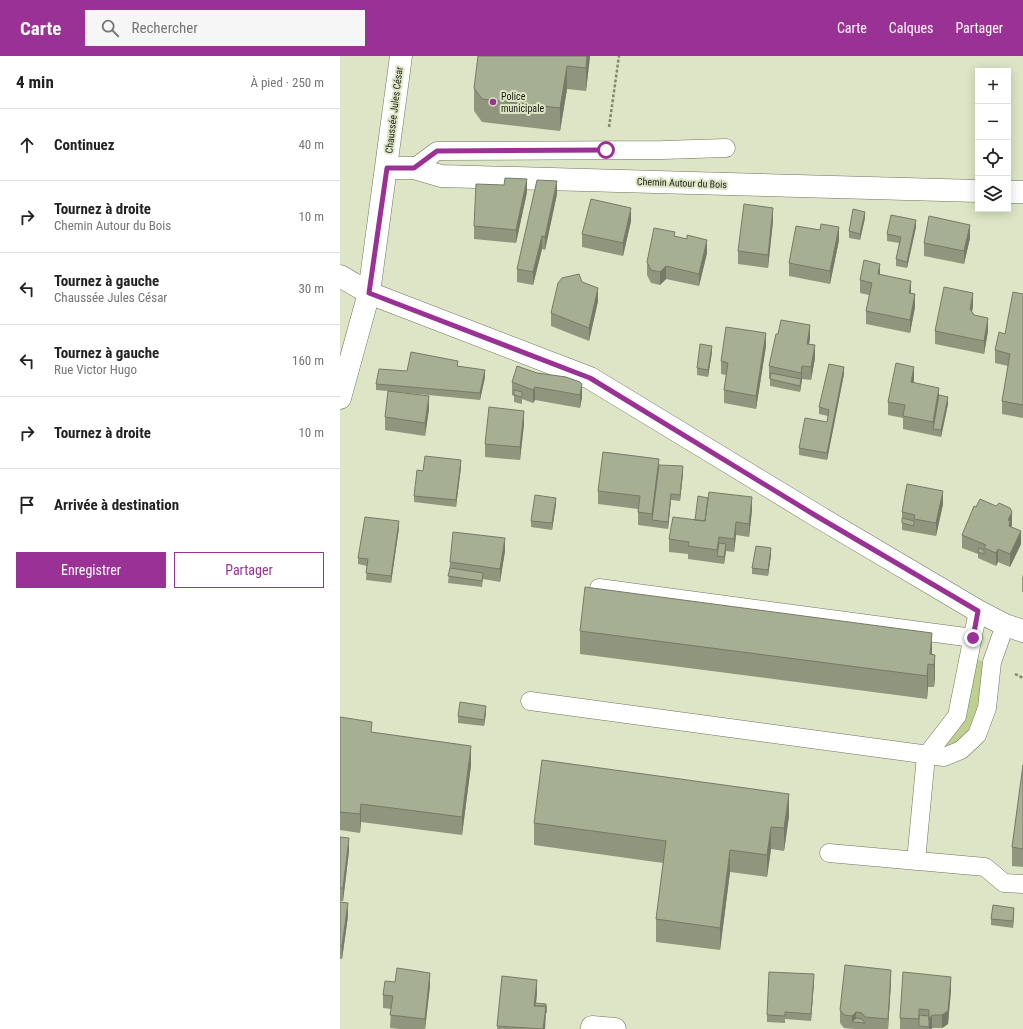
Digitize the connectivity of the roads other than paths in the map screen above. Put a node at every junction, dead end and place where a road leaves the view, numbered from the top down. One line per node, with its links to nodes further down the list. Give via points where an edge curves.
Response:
1 (401, 56): 3 (street, Chaussée Jules César)
2 (726, 148): 4 (lane, via 437,151)
3 (387, 168): 4 (street, Chemin Autour du Bois); 9 (street, Chaussée Jules César)
4 (414, 168): 5 (street, Chemin Autour du Bois, via 441,176)
5 (975, 191)
6 (1011, 192): 7 (street)
7 (1023, 192)
8 (340, 276): 9 (street)
9 (369, 293): 10 (street, Chaussée Jules César); 12 (street, via 590,378)
10 (340, 398)
11 (599, 588): 14 (lane)
12 (978, 611): 13 (street); 14 (lane)
13 (1014, 628): 16 (lane, via 992,662 987,708 977,735 961,750 944,757)
14 (973, 638): 16 (lane, via 957,716)
15 (530, 701): 16 (lane)
16 (926, 756): 18 (lane)
17 (829, 853): 18 (lane)
18 (916, 861): 19 (lane, via 985,867 1004,883)
19 (1023, 884)
20 (592, 1029): 21 (street)
21 (615, 1029)

